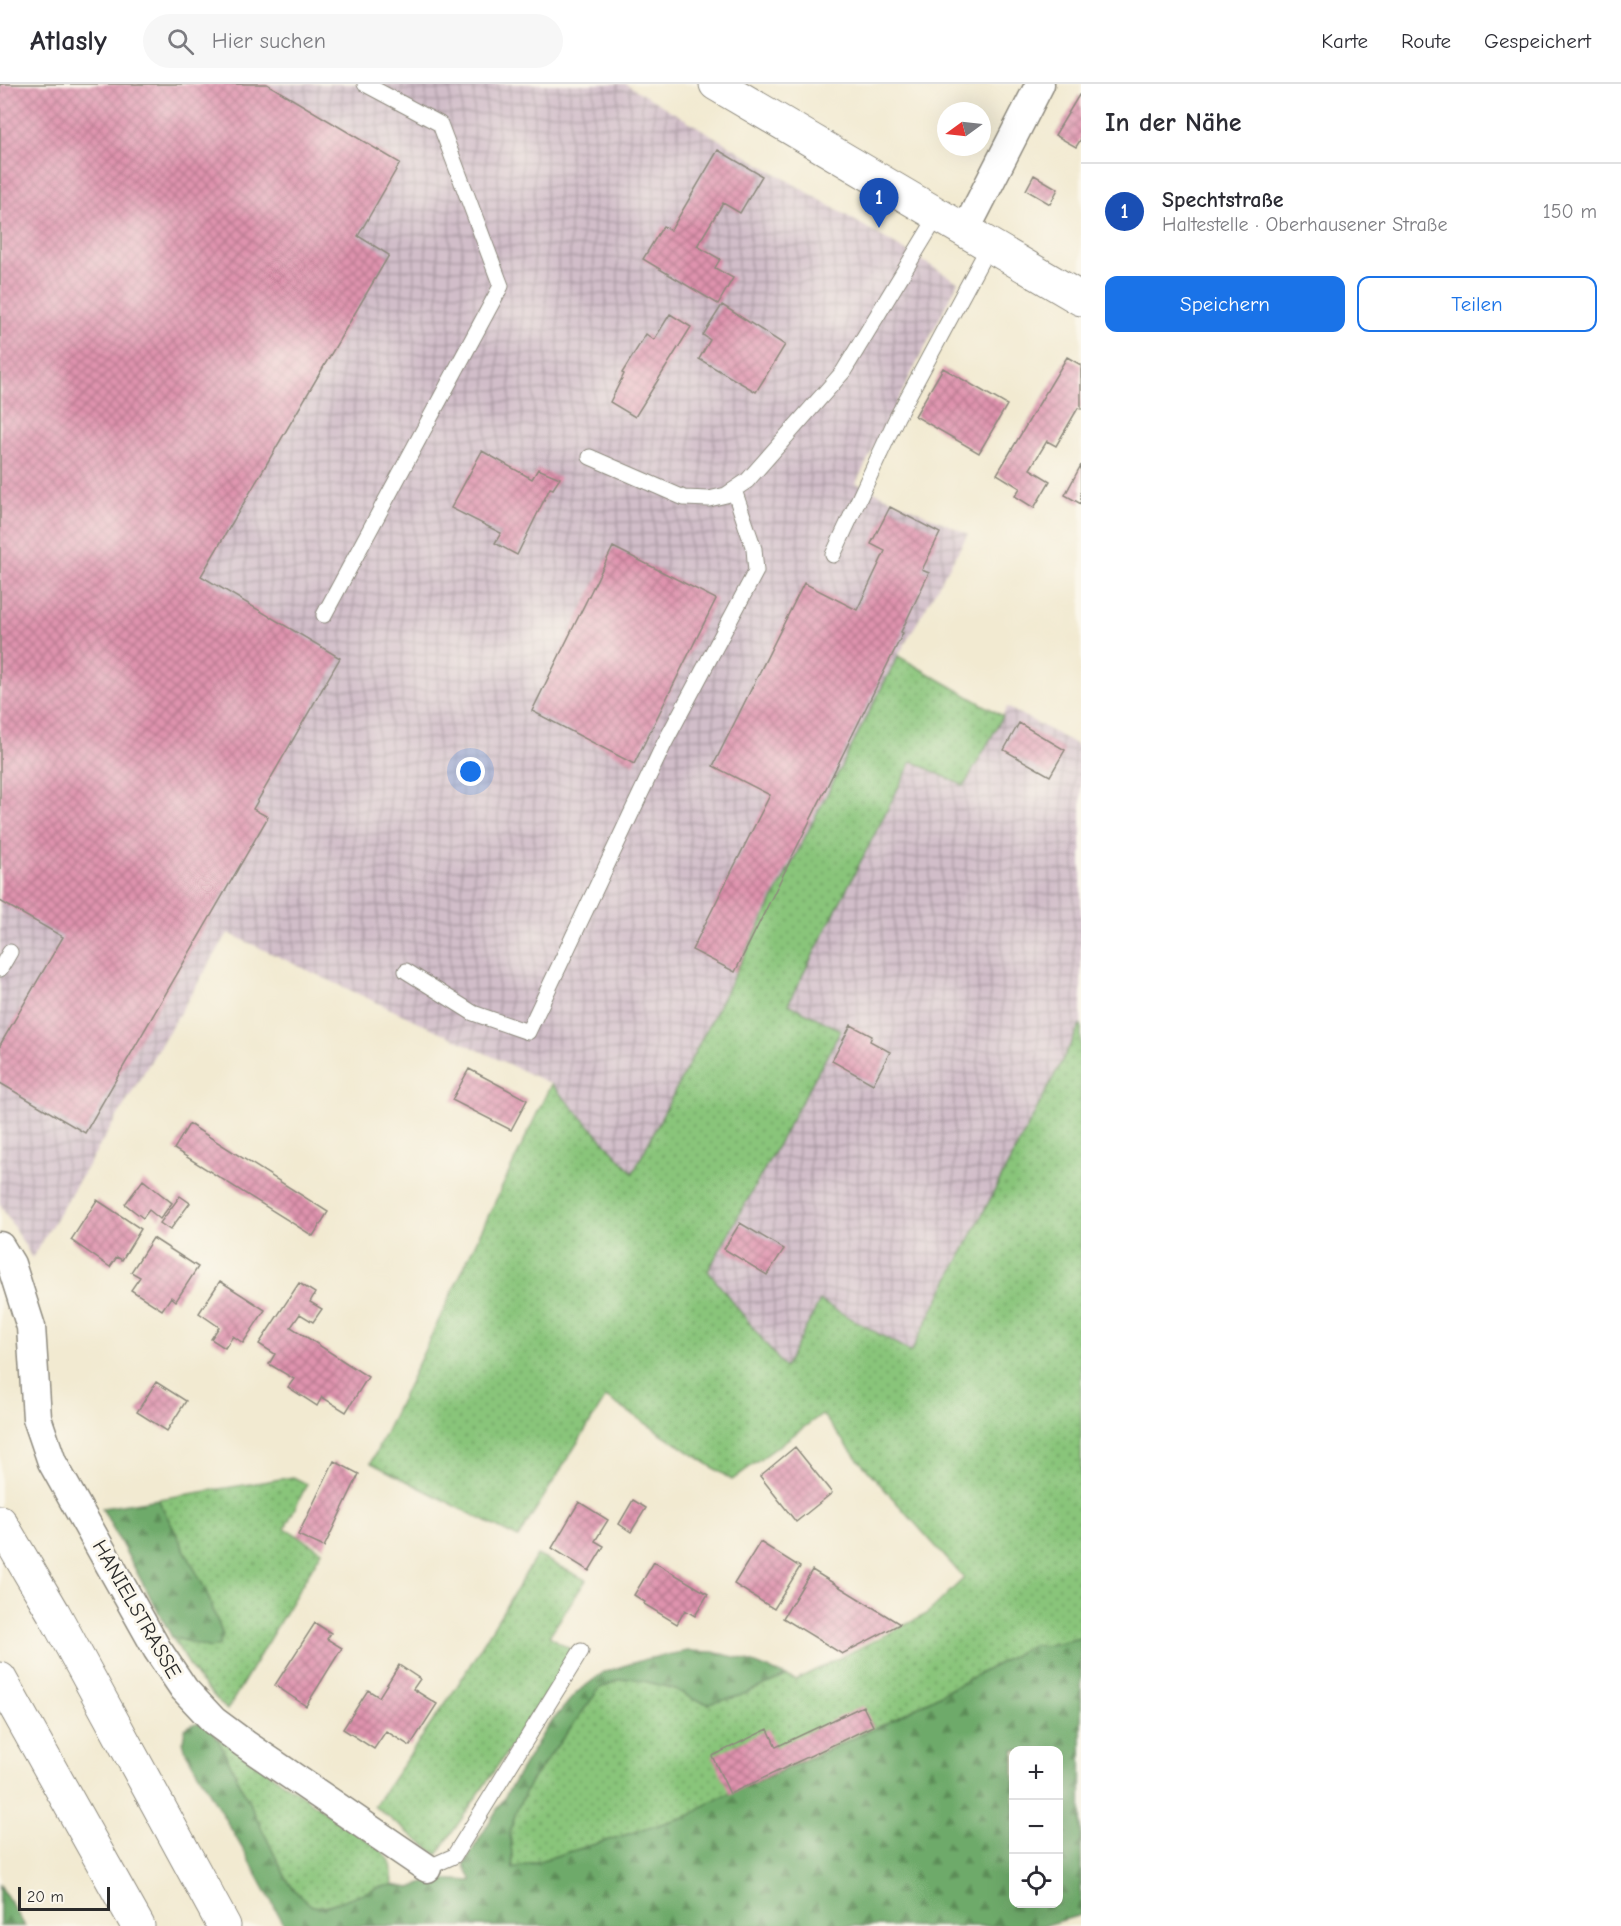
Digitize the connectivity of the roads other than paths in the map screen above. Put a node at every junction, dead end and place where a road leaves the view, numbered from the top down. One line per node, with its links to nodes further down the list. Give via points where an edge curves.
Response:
1 (365, 84): 9 (lane, via 440,124 501,286)
2 (716, 84): 4 (main road)
3 (1040, 84): 4 (street)
4 (964, 231): 5 (main road); 7 (lane, via 747,482); 8 (lane, via 897,417)
5 (1081, 299)
6 (590, 457): 7 (lane, via 684,498 709,499)
7 (734, 490): 12 (lane, via 754,549 756,571 664,744 528,1032 473,1013)
8 (833, 555)
9 (324, 615)
10 (10, 952): 11 (lane)
11 (0, 969)
12 (406, 971)
13 (0, 1246): 17 (street, HANIELSTRASSE, via 11,1264 32,1327 37,1418 52,1462 157,1649 184,1689 214,1721 245,1744)
14 (0, 1522): 19 (main road)
15 (582, 1651): 17 (lane, via 454,1856)
16 (0, 1679): 18 (main road)
17 (427, 1868)
18 (138, 1926)
19 (224, 1926)

